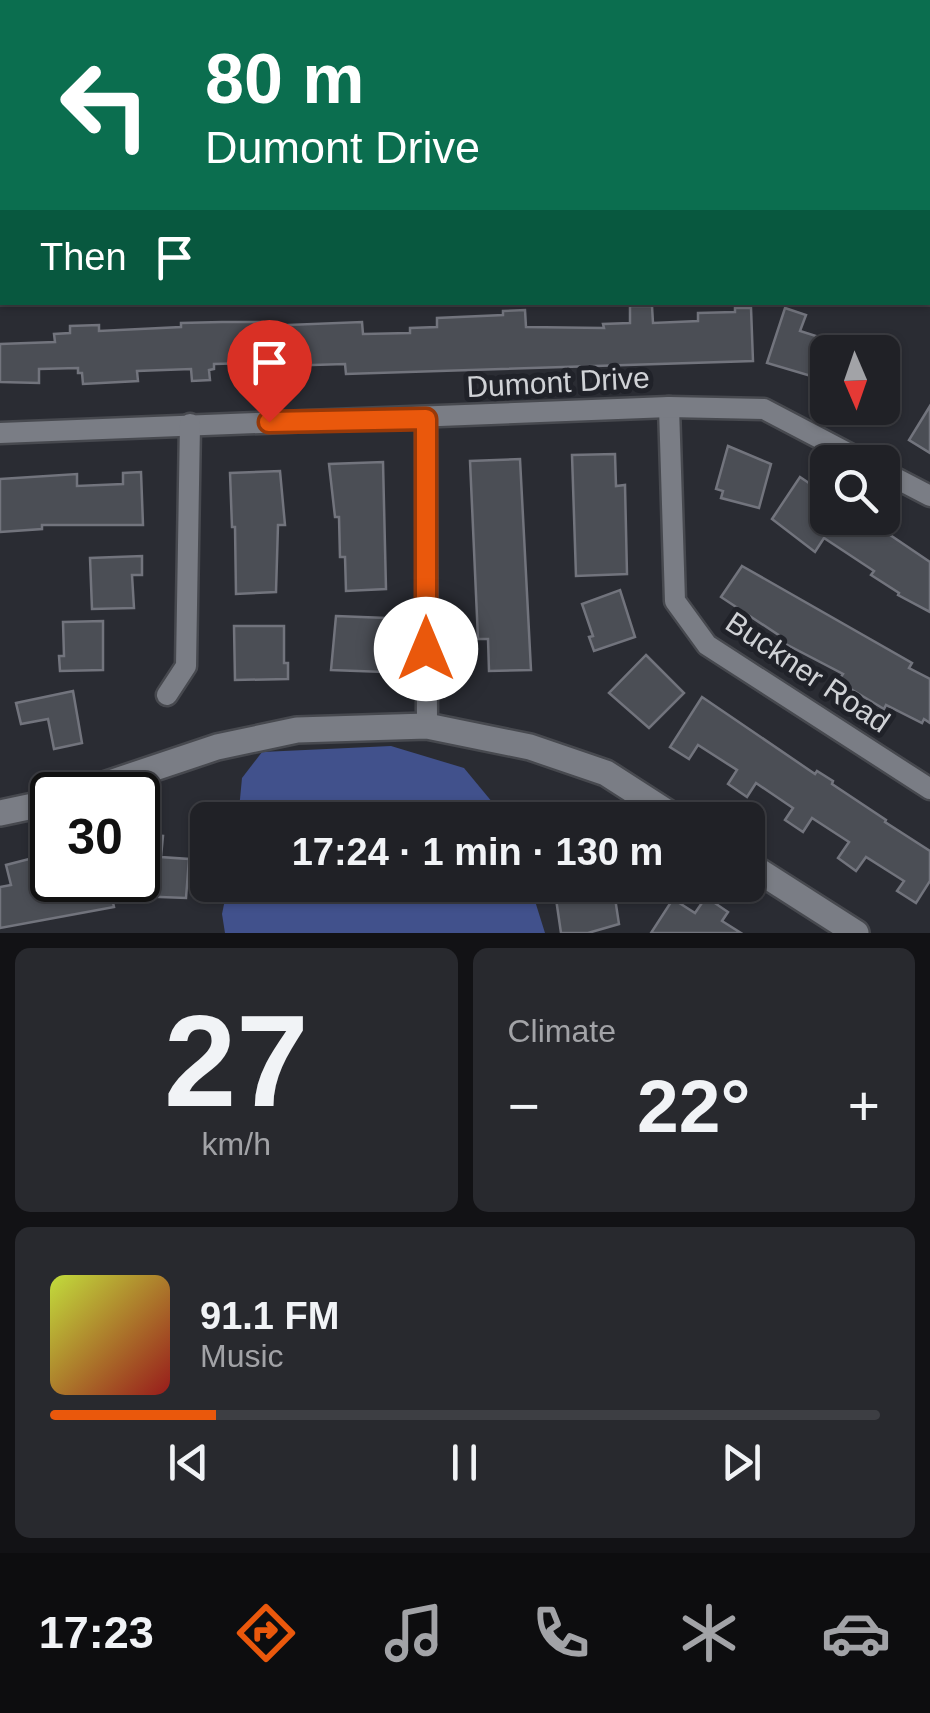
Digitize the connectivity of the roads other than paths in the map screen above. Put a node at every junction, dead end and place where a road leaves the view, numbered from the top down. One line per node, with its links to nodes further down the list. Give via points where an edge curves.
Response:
1 (670, 407): 2 (street, Dumont Drive); 5 (street, Dumont Drive, via 764,409); 11 (street, Buckner Road, via 675,601 707,645)
2 (426, 419): 3 (street, Dumont Drive); 9 (street)
3 (190, 424): 4 (street, Dumont Drive); 8 (street, via 186,666)
4 (0, 433)
5 (833, 445)
6 (900, 481): 7 (street)
7 (930, 496)
8 (167, 695)
9 (427, 726): 10 (street, via 297,730); 12 (street, via 530,746 606,774)
10 (144, 772)
11 (930, 789)
12 (650, 802)
13 (30, 807): 14 (street)
14 (0, 814)
15 (765, 875): 16 (street)
16 (856, 933)

